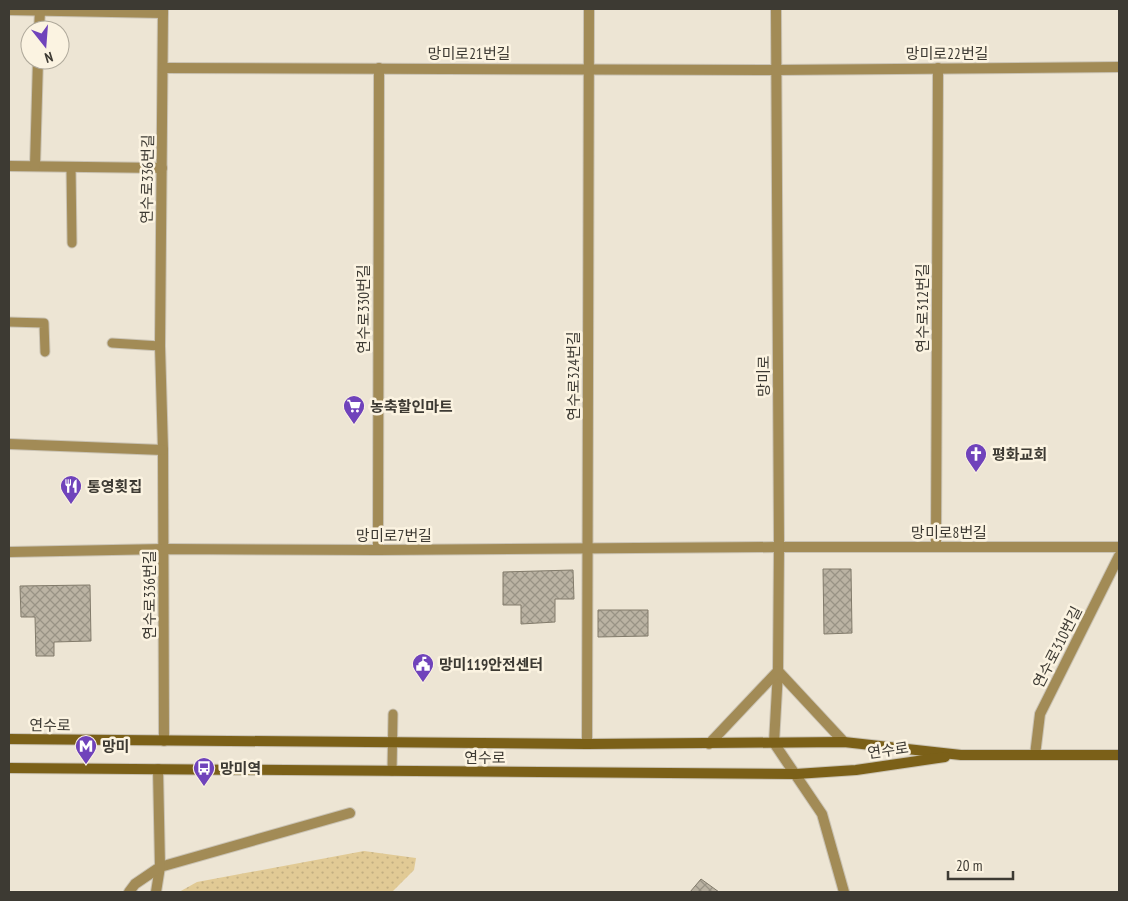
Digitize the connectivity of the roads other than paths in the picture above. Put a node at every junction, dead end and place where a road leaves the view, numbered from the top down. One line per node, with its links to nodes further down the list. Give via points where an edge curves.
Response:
1 (589, 9): 10 (street, 연수로324번길)
2 (776, 9): 13 (street, 망미로)
3 (9, 10): 4 (street, 연수로336번길)
4 (40, 11): 5 (street, 연수로336번길); 6 (street)
5 (163, 11): 8 (street, 연수로336번길)
6 (40, 20)
7 (1119, 67): 11 (street, 망미로22번길)
8 (163, 68): 9 (street, 망미로21번길); 17 (street, 연수로336번길)
9 (379, 68): 10 (street, 망미로21번길); 30 (street, 연수로330번길)
10 (589, 68): 13 (street, 망미로21번길); 29 (street, 연수로324번길)
11 (938, 68): 13 (street, 망미로22번길); 26 (street, 연수로312번길)
12 (38, 70): 15 (street)
13 (776, 70): 25 (street, 망미로)
14 (9, 166): 15 (street)
15 (35, 166): 16 (street)
16 (71, 167): 17 (street); 18 (lane)
17 (162, 168): 21 (street, 연수로336번길)
18 (72, 243)
19 (9, 322): 22 (lane, via 44,323)
20 (112, 343): 21 (lane)
21 (160, 346): 24 (street, 연수로336번길)
22 (45, 352)
23 (9, 444): 24 (street)
24 (163, 450): 28 (street, 연수로336번길)
25 (779, 547): 26 (street, 망미로8번길); 29 (street, 망미로7번길); 33 (street, 망미로)
26 (936, 547): 27 (street, 망미로8번길)
27 (1119, 547)
28 (164, 549): 30 (street, 망미로7번길); 31 (street, 망미로7번길); 36 (street, 연수로336번길)
29 (588, 549): 30 (street, 망미로7번길); 40 (street, 연수로324번길)
30 (378, 550)
31 (9, 552)
32 (1119, 556): 43 (street, 연수로310번길, via 1040,714)
33 (778, 671): 38 (street); 39 (street, 망미로); 41 (street)
34 (393, 714): 37 (lane)
35 (9, 739): 36 (main road, 연수로)
36 (164, 741): 37 (main road, 연수로)
37 (394, 742): 40 (main road, 연수로); 47 (lane)
38 (844, 742): 39 (main road, 연수로); 42 (main road, 연수로)
39 (774, 743): 41 (main road, 연수로); 48 (street)
40 (587, 744): 41 (main road, 연수로)
41 (709, 744)
42 (960, 755): 43 (main road, 연수로); 48 (main road, 연수로, via 856,770)
43 (1036, 755): 44 (main road, 연수로)
44 (1119, 755)
45 (9, 768): 46 (main road, 연수로)
46 (158, 769): 47 (main road, 연수로); 50 (street)
47 (392, 771): 48 (main road, 연수로)
48 (796, 774): 53 (street, via 822,814)
49 (350, 813): 50 (street)
50 (160, 867): 51 (street); 52 (street)
51 (129, 892)
52 (156, 892)
53 (844, 892)

